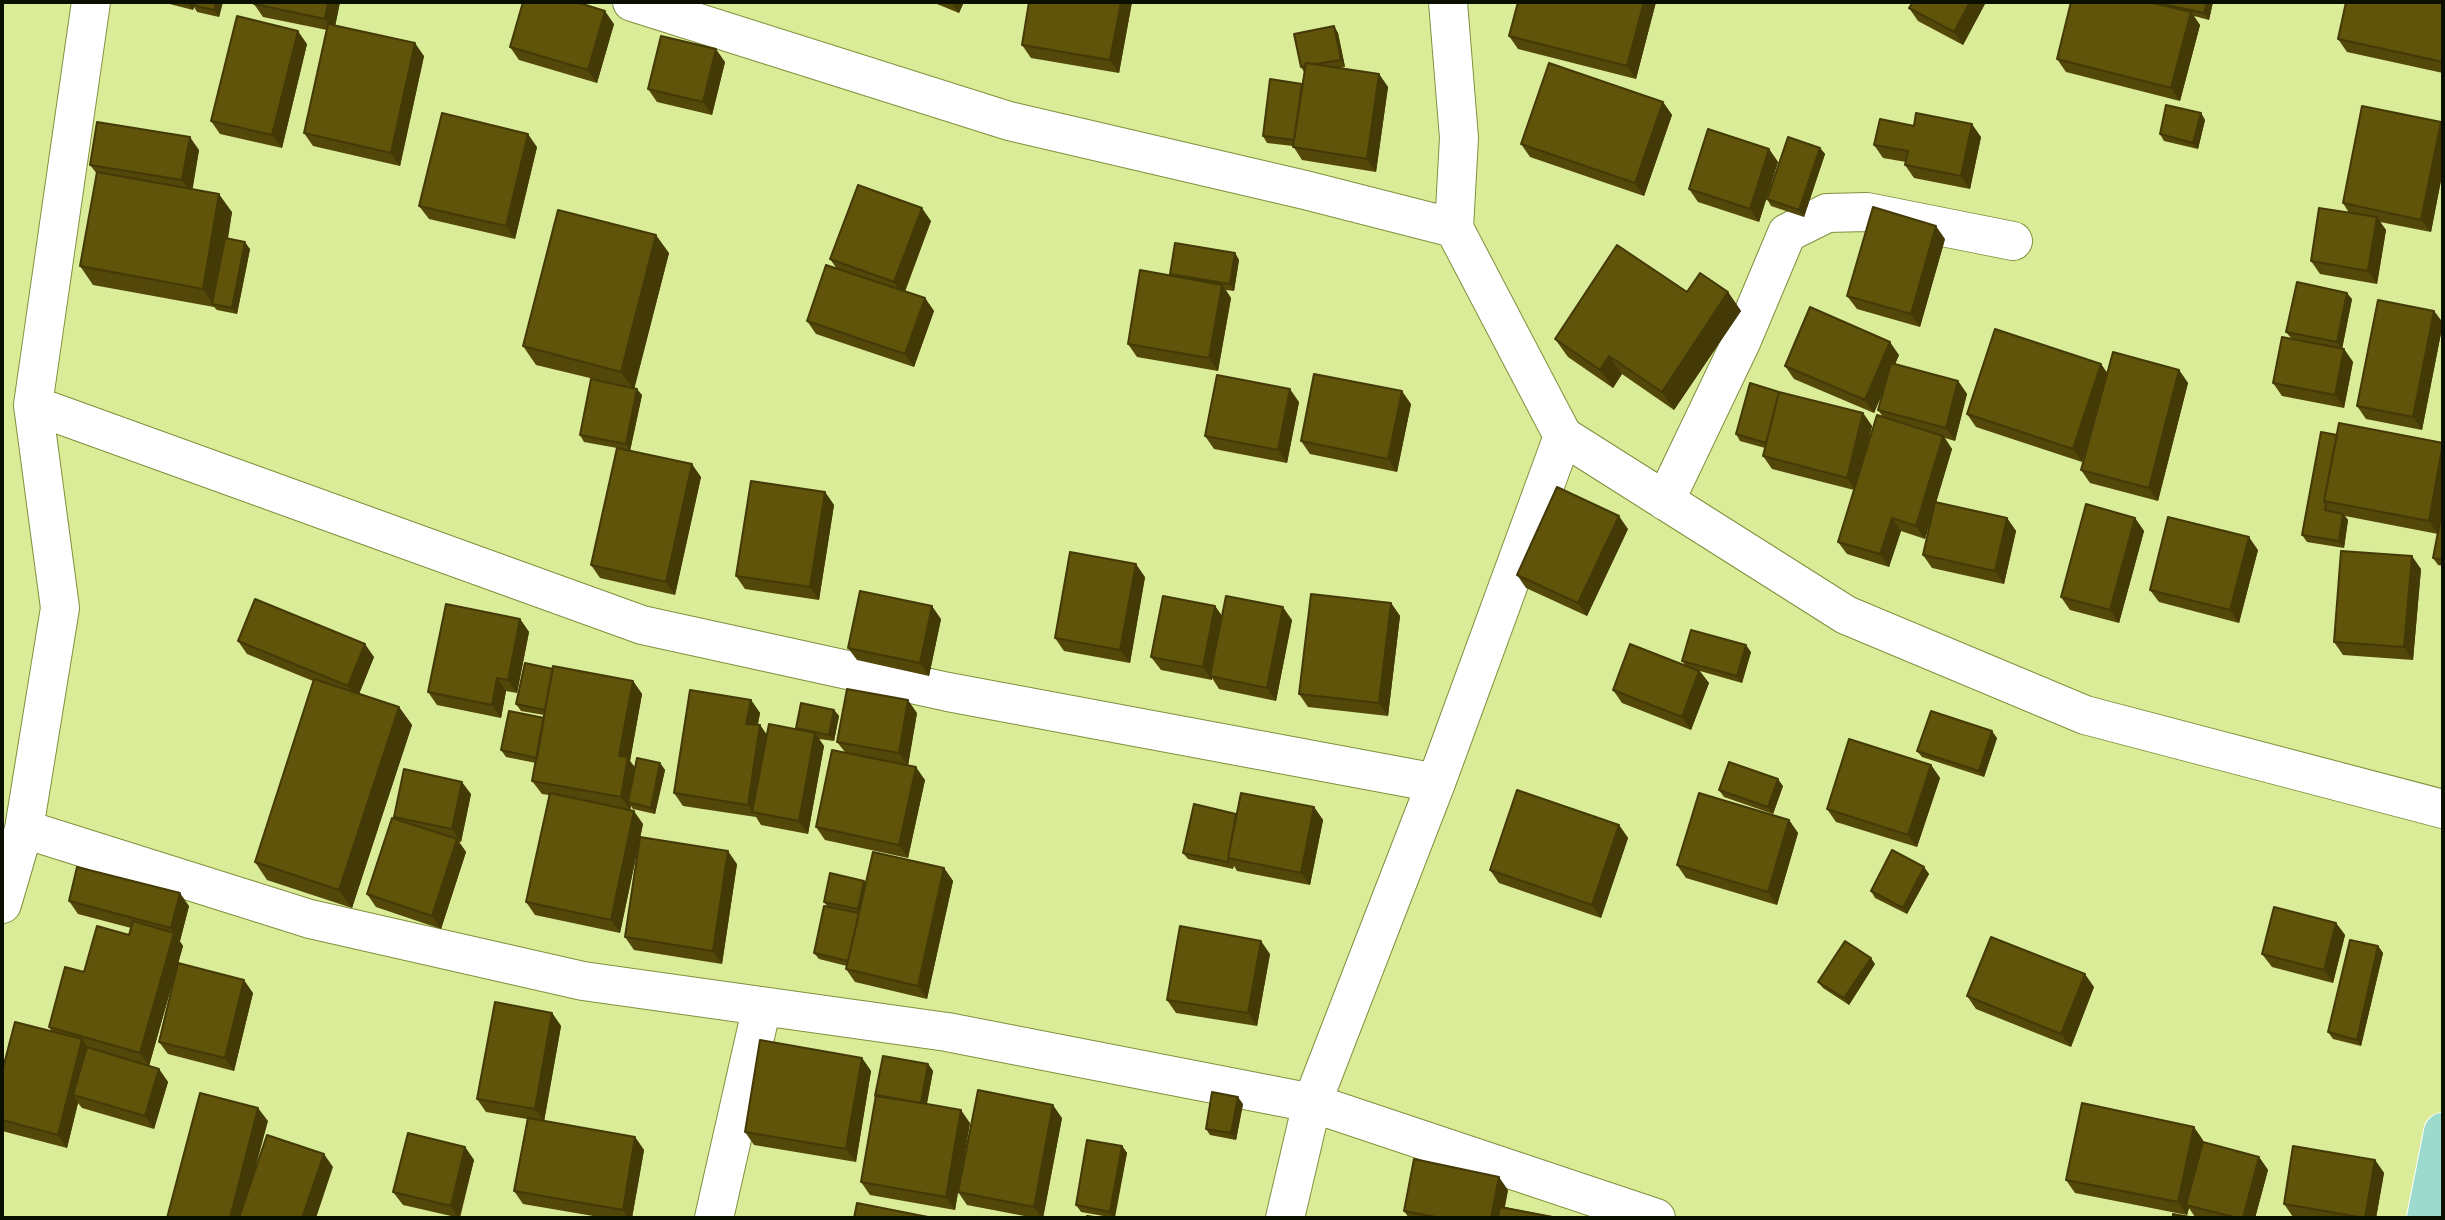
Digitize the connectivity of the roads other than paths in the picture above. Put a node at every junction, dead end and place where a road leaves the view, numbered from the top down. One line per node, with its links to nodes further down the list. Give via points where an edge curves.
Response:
1 (91, 2): 6 (street)
2 (632, 2): 4 (street, via 1009,121)
3 (1448, 2): 4 (street, via 1459,138)
4 (1454, 228): 7 (street)
5 (2013, 241): 8 (street, via 1867,212 1827,213 1787,233)
6 (33, 405): 9 (street, via 642,625 948,692); 11 (street, via 60,608)
7 (1563, 436): 8 (street); 9 (street)
8 (1665, 501): 10 (street, via 1846,615 2085,715)
9 (1436, 783): 14 (street)
10 (2443, 809)
11 (24, 829): 12 (street); 13 (street, via 310,919 583,981)
12 (2, 904)
13 (762, 1006): 14 (street, via 947,1032); 16 (street)
14 (1312, 1103): 17 (street); 18 (street)
15 (2443, 1132): 19 (main road)
16 (714, 1218)
17 (1285, 1218)
18 (1656, 1218)
19 (2426, 1218)

